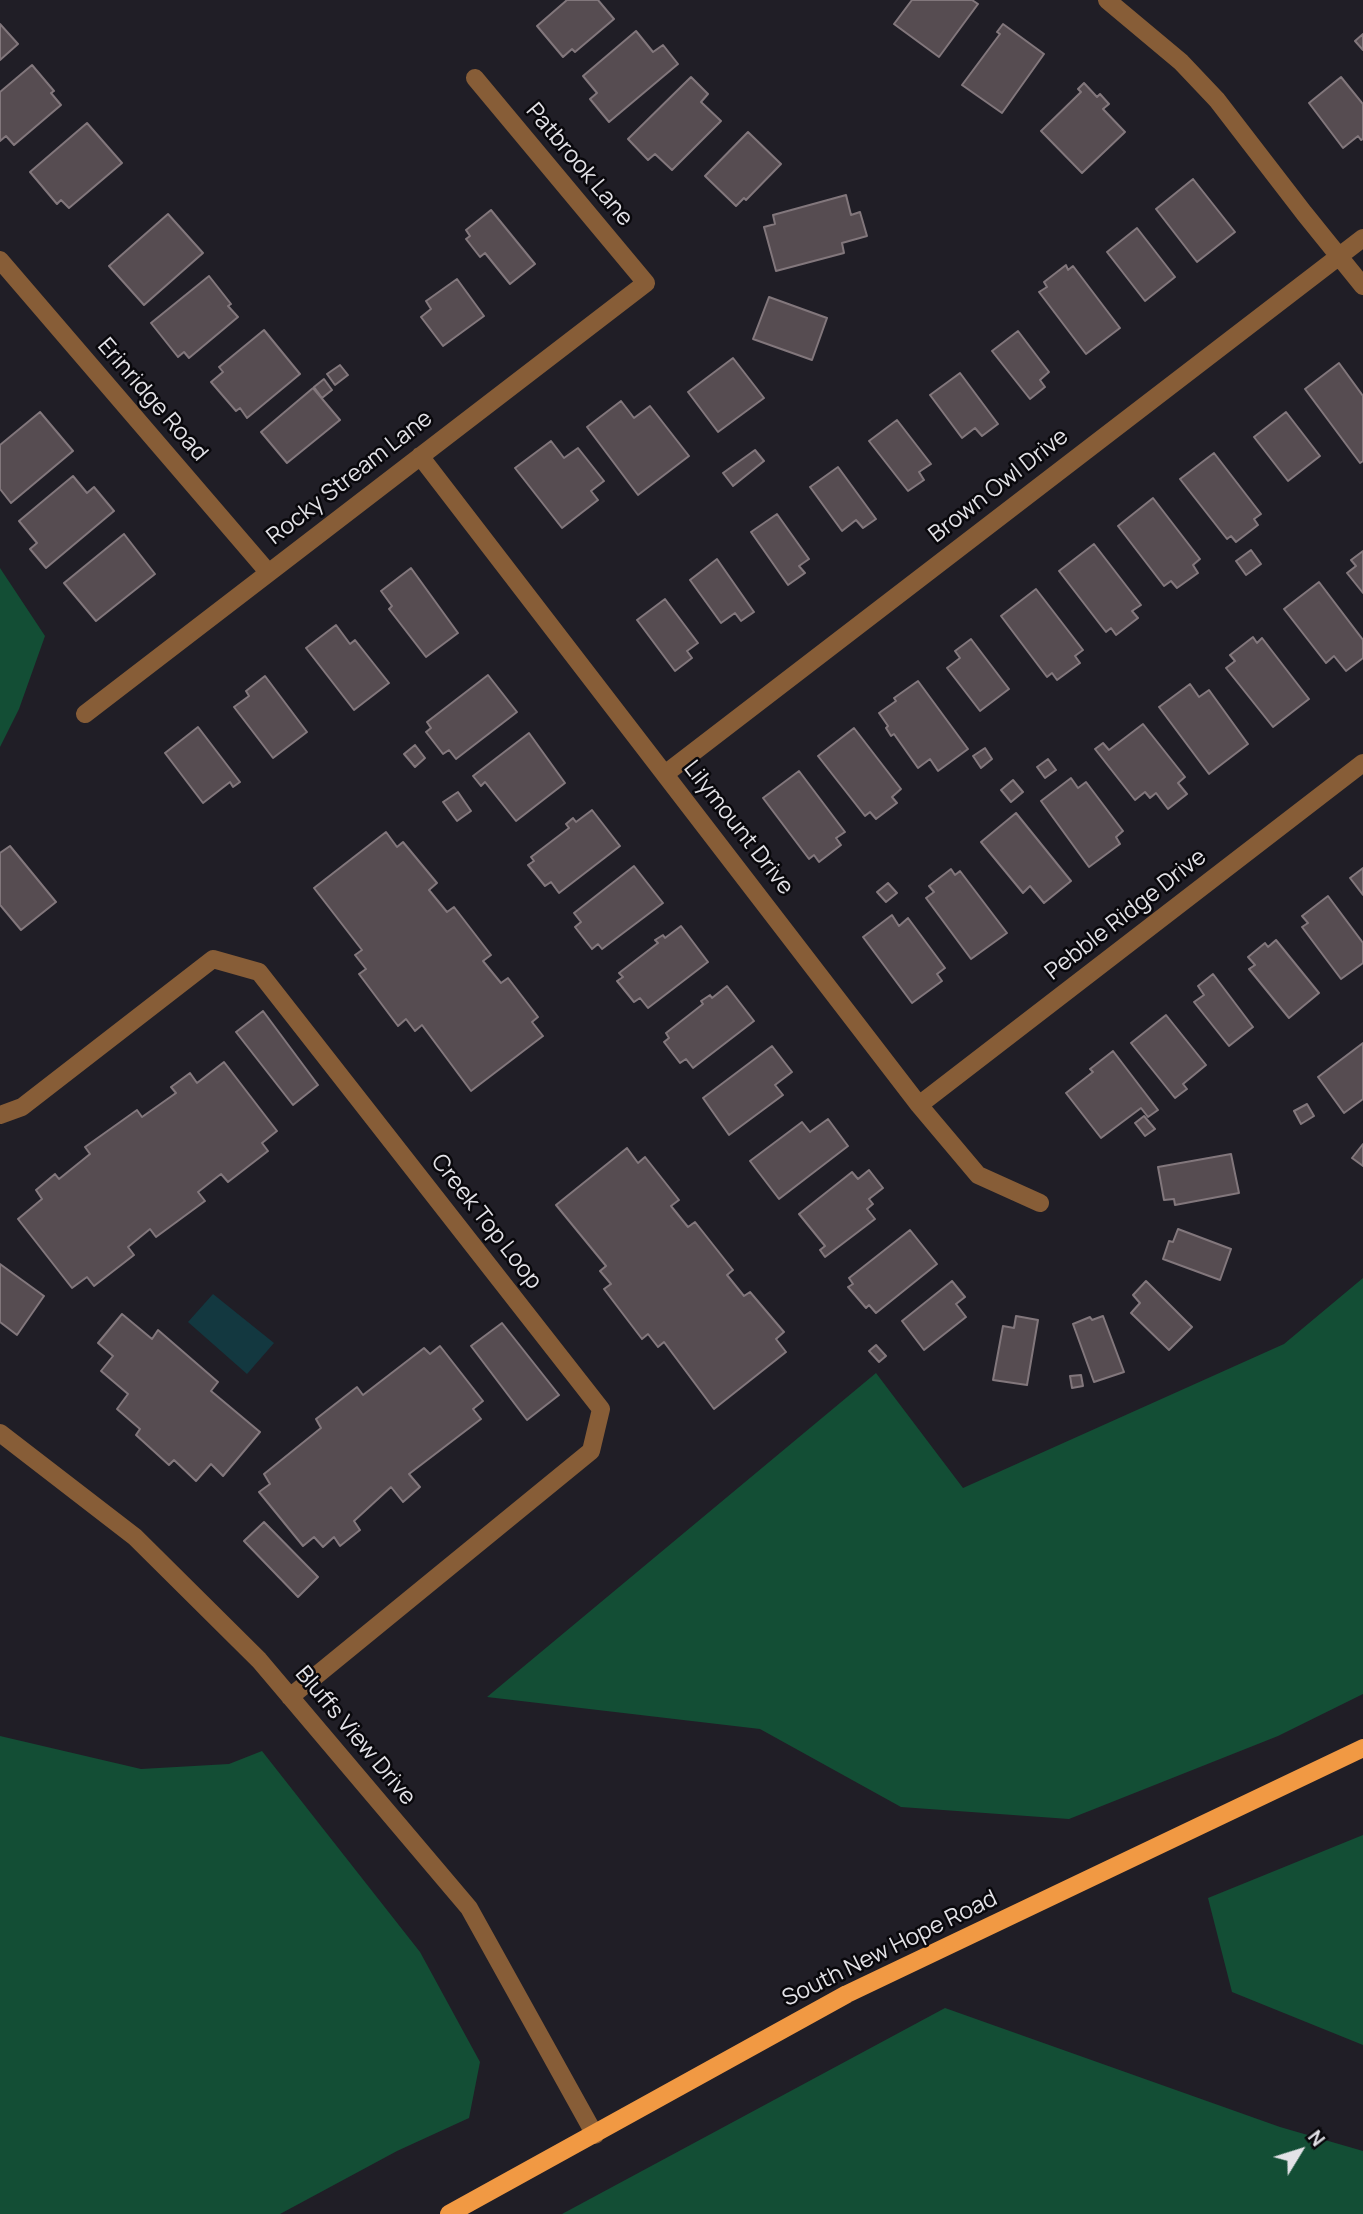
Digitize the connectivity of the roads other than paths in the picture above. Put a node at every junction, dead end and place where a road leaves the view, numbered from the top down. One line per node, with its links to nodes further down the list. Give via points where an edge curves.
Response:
1 (1107, 0): 4 (street, via 1181,62 1217,100)
2 (475, 78): 6 (street, Patbrook Lane)
3 (1363, 237): 4 (street, Brown Owl Drive)
4 (1339, 256): 7 (street); 12 (street, Brown Owl Drive)
5 (0, 260): 9 (street, Erinridge Road)
6 (646, 283): 8 (street, Rocky Stream Lane)
7 (1363, 286)
8 (419, 456): 9 (street, Rocky Stream Lane); 12 (street, Lilymount Drive)
9 (268, 572): 10 (street, Rocky Stream Lane)
10 (85, 714)
11 (1363, 763): 13 (street, Pebble Ridge Drive)
12 (665, 774): 13 (street, Lilymount Drive)
13 (919, 1105): 15 (street, Lilymount Drive, via 978,1175)
14 (0, 1115): 17 (street, Creek Top Loop, via 22,1107 213,959 259,972 601,1409 591,1451)
15 (1040, 1203)
16 (0, 1433): 17 (street, Bluffs View Drive, via 135,1537)
17 (290, 1697): 19 (street, Bluffs View Drive, via 469,1908)
18 (1363, 1748): 19 (main road, South New Hope Road, via 846,1994)
19 (595, 2135): 20 (main road, South New Hope Road)
20 (449, 2214)

